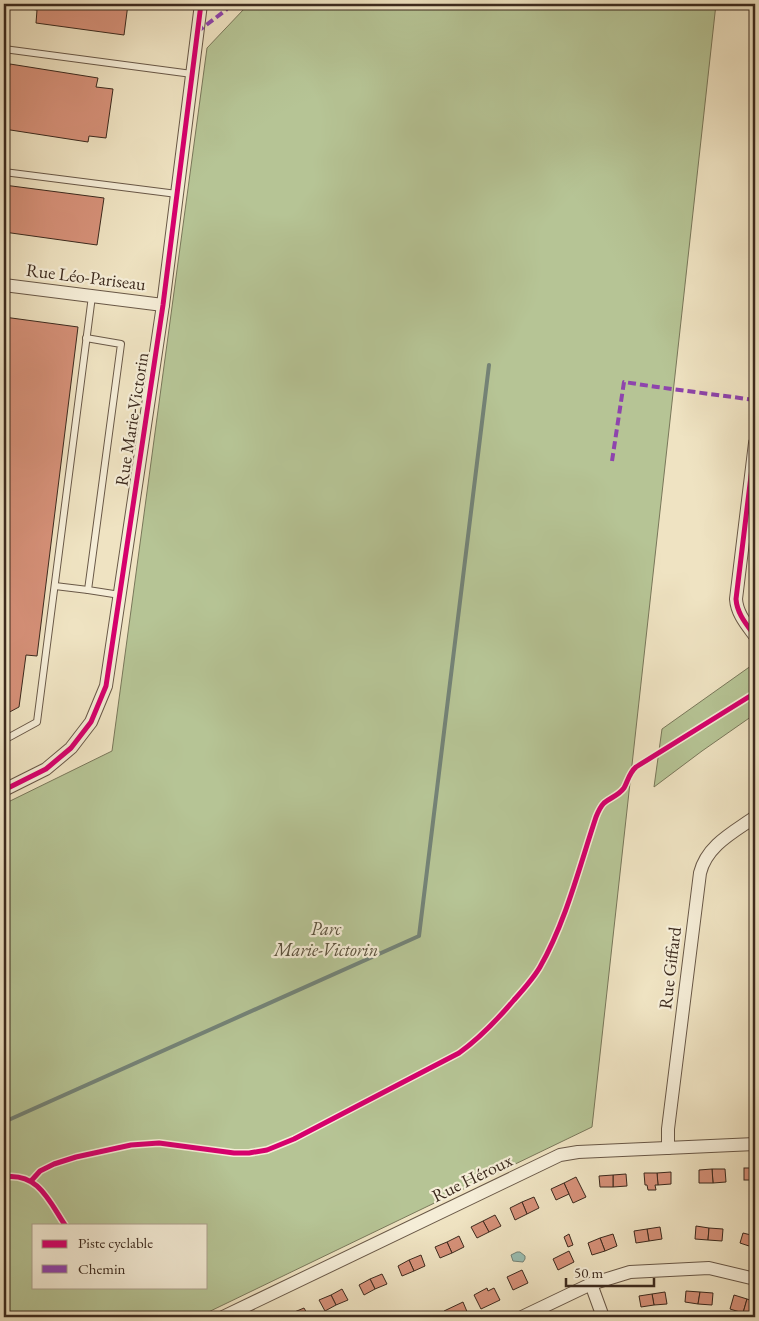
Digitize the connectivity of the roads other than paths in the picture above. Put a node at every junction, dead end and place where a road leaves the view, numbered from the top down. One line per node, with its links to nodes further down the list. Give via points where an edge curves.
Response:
1 (201, 4): 3 (street, Rue Marie-Victorin)
2 (4, 49): 3 (lane)
3 (192, 74): 5 (street, Rue Marie-Victorin)
4 (4, 172): 5 (lane)
5 (177, 194): 8 (street, Rue Marie-Victorin)
6 (4, 285): 7 (street, Rue Léo-Pariseau)
7 (92, 296): 8 (street, Rue Léo-Pariseau); 9 (lane)
8 (163, 305): 14 (street, Rue Marie-Victorin)
9 (86, 338): 12 (lane); 13 (lane, via 121,344)
10 (755, 443): 11 (street)
11 (752, 495): 15 (street, via 736,603 740,615)
12 (55, 586): 13 (lane); 16 (lane, via 37,722)
13 (88, 590): 14 (lane)
14 (120, 595): 17 (street, Rue Marie-Victorin, via 106,686 91,722 71,748 46,769)
15 (755, 636)
16 (4, 740)
17 (4, 790)
18 (755, 817): 20 (street, Rue Giffard, via 716,845 698,878)
19 (755, 1144): 20 (street, Rue Héroux)
20 (668, 1148): 23 (street, Rue Héroux, via 578,1152 560,1156)
21 (755, 1278): 22 (street, via 709,1268 630,1272)
22 (591, 1284): 24 (street); 25 (street)
23 (223, 1317)
24 (522, 1317)
25 (603, 1317)

